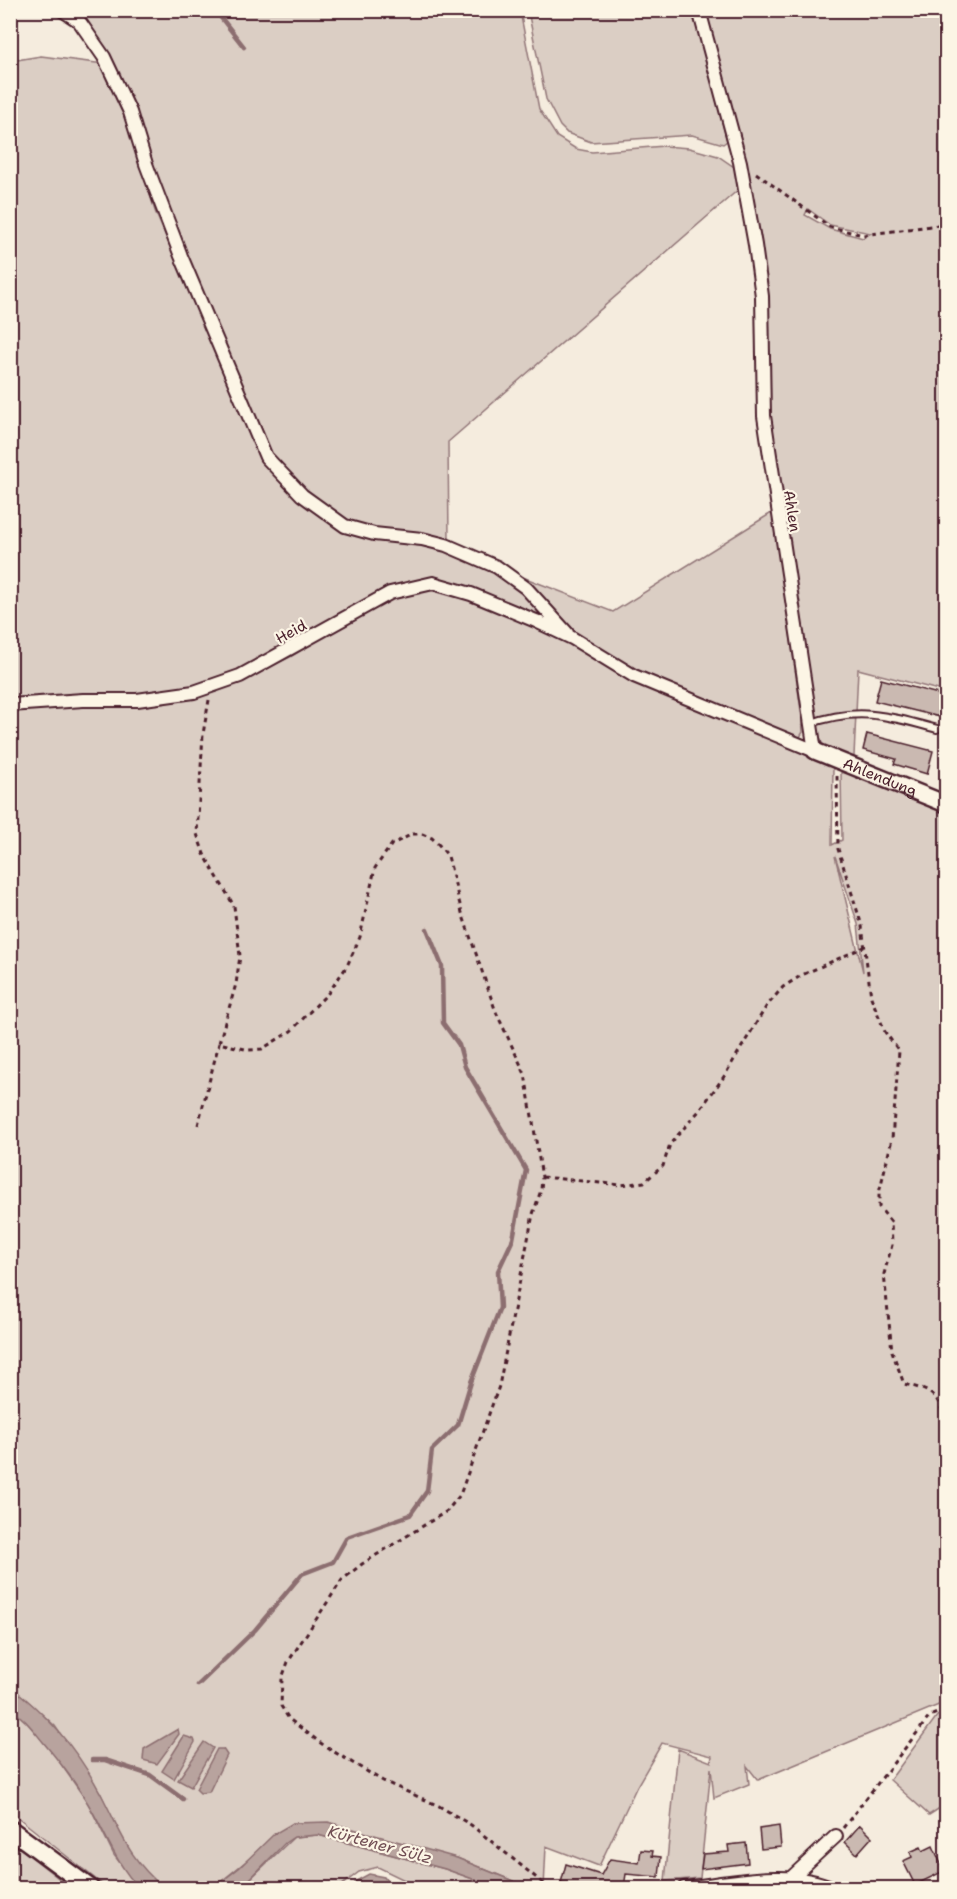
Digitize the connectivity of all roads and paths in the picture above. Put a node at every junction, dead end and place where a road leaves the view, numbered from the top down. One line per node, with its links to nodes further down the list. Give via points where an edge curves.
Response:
1 (62, 10): 5 (street, via 79,21 104,57 130,112 181,256 266,457 302,495 345,526 446,545 497,567 526,588)
2 (699, 10): 3 (street, Ahlen)
3 (740, 162): 4 (path, via 830,227 863,235); 8 (street, Ahlen, via 762,296 764,416)
4 (946, 224)
5 (572, 638): 6 (street, Heid, via 471,594 433,583 390,593 292,650); 10 (street, via 634,675)
6 (210, 687): 7 (street, Heid, via 137,700); 14 (path, via 197,834 234,906 240,956)
7 (10, 705)
8 (809, 724): 9 (lane, via 862,712); 10 (street, Ahlen)
9 (937, 729)
10 (815, 752): 11 (street, Ahlendung)
11 (837, 762): 12 (street, Ahlendung); 13 (path, via 838,849 857,907)
12 (946, 804)
13 (864, 948): 16 (path, via 783,987 766,1007 717,1086 670,1144 663,1166 644,1182 621,1185); 17 (path, via 871,997 899,1051 892,1139 879,1193 879,1208 891,1222 892,1245 884,1274 892,1351 904,1384 930,1390 941,1404)
14 (219, 1043): 15 (path); 16 (path, via 262,1049 291,1031 329,992 347,966 360,937 380,859 404,837 422,834 432,838 448,856 482,975 525,1074)
15 (198, 1125)
16 (542, 1178): 23 (path, via 499,1386 460,1495 432,1522 342,1580 288,1662 280,1690 281,1707 305,1732 383,1781 471,1824)
17 (946, 1423)
18 (946, 1709): 20 (path, via 930,1716)
19 (10, 1829): 22 (main road)
20 (836, 1836): 21 (street)
21 (792, 1877): 24 (street); 25 (lane); 26 (street)
22 (90, 1888)
23 (549, 1888)
24 (684, 1888)
25 (783, 1888)
26 (833, 1888)

